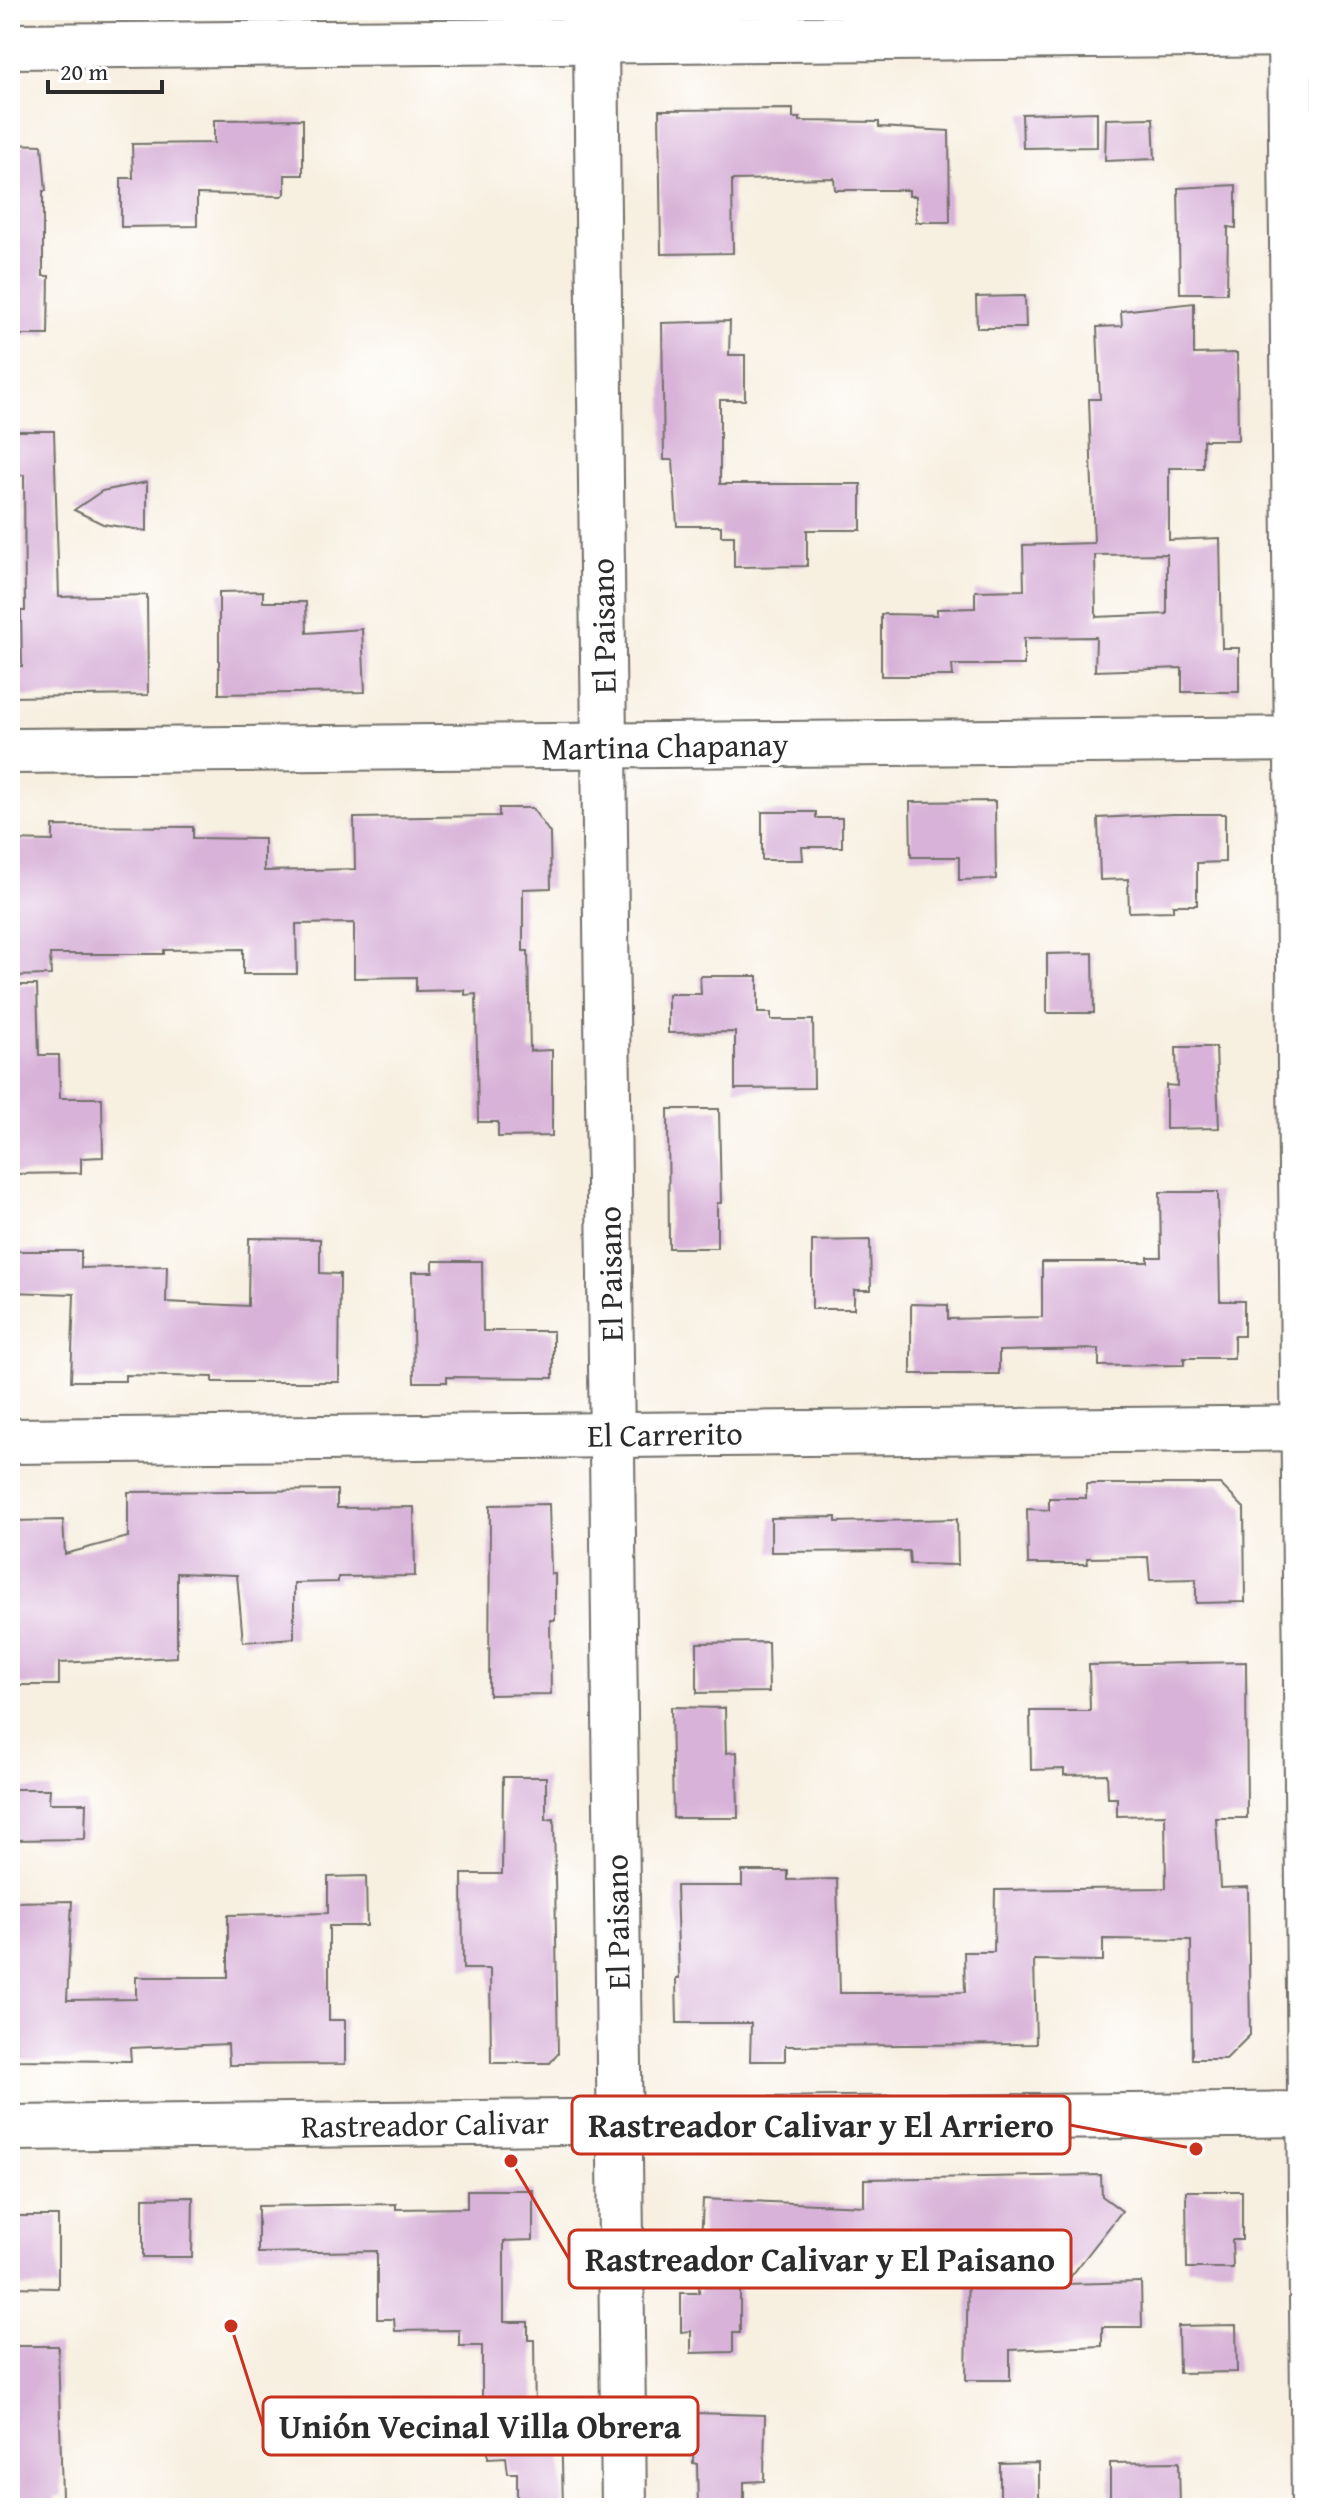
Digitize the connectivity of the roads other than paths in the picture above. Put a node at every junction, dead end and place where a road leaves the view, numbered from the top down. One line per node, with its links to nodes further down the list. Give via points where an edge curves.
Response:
1 (1304, 34): 2 (street); 4 (street)
2 (596, 40): 3 (street); 5 (street, El Paisano)
3 (10, 46)
4 (1308, 740): 5 (street, Martina Chapanay); 7 (street)
5 (604, 746): 6 (street, Martina Chapanay); 8 (street, El Paisano)
6 (10, 751)
7 (1311, 1428): 8 (street, El Carrerito); 10 (street)
8 (612, 1435): 9 (street, El Carrerito); 11 (street, El Paisano)
9 (10, 1441)
10 (1314, 2114): 11 (street, Rastreador Calivar); 14 (street)
11 (620, 2122): 12 (street, Rastreador Calivar); 13 (street, El Paisano)
12 (10, 2128)
13 (624, 2508)
14 (1314, 2508)

